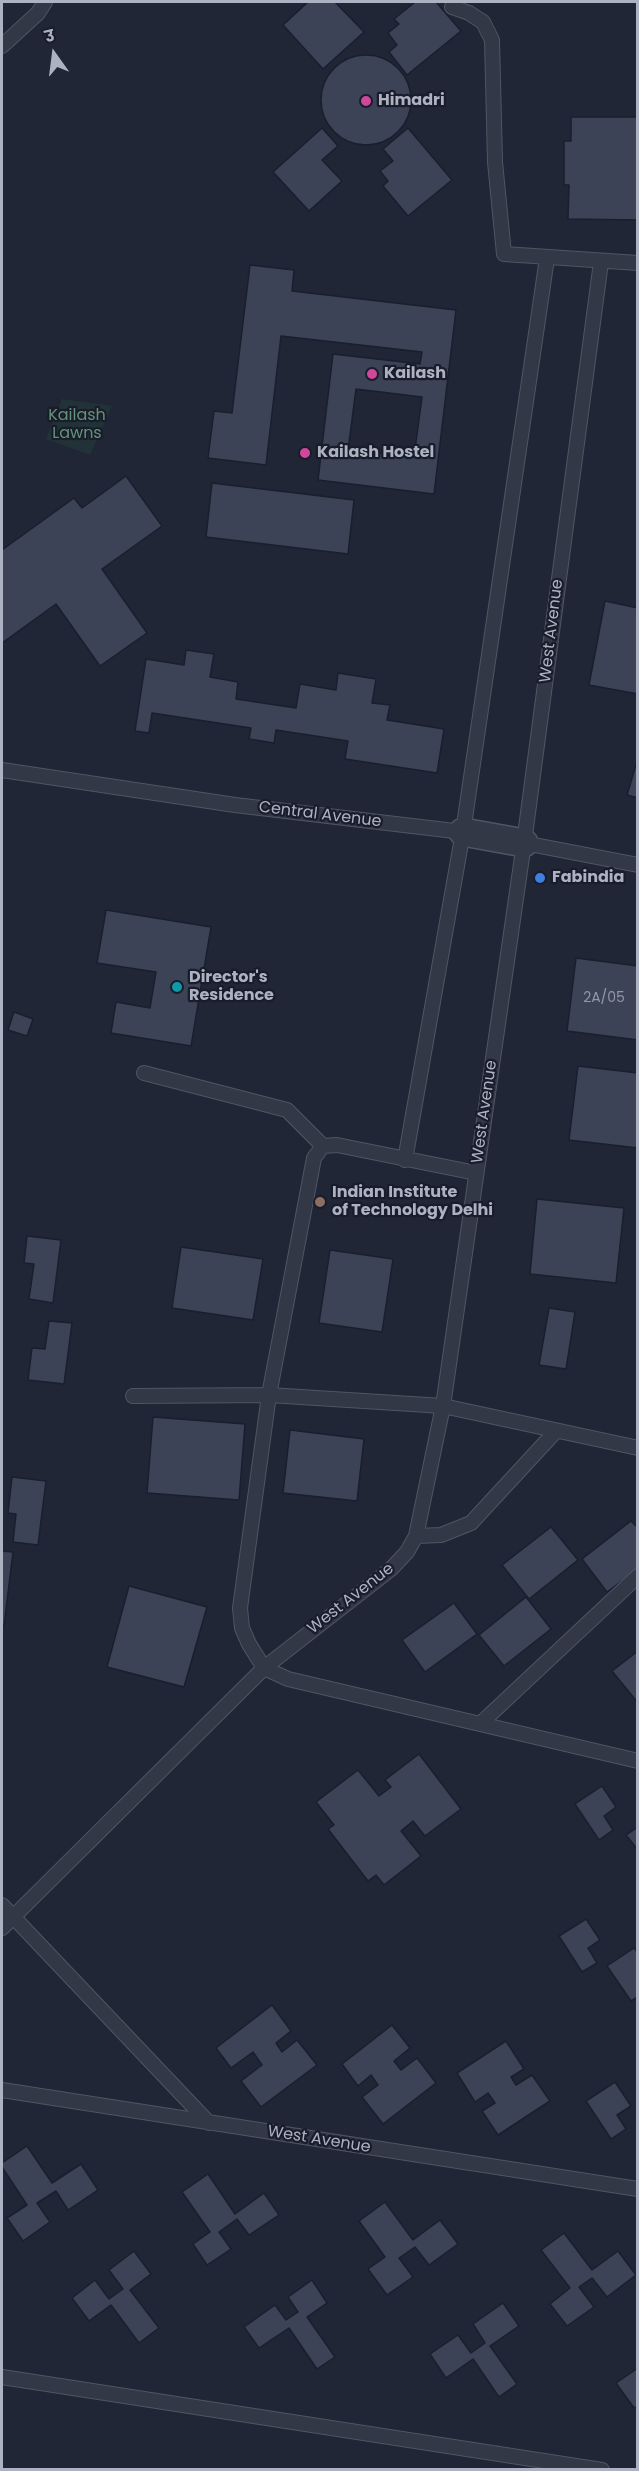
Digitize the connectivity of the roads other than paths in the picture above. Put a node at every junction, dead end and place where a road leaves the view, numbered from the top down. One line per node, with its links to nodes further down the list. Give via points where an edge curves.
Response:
1 (45, 2): 3 (lane)
2 (452, 7): 4 (lane, via 483,22 492,40 495,162 504,254)
3 (2, 46)
4 (547, 258): 5 (lane); 8 (lane)
5 (601, 262): 6 (lane); 9 (lane, West Avenue)
6 (638, 263)
7 (2, 770): 8 (lane, Central Avenue, via 236,805)
8 (463, 832): 9 (street, Central Avenue); 13 (lane)
9 (524, 843): 10 (lane, Central Avenue); 14 (lane, West Avenue)
10 (638, 865)
11 (144, 1073): 12 (lane, via 287,1110)
12 (323, 1146): 13 (lane, via 337,1145); 15 (lane, via 314,1158 305,1198)
13 (405, 1160): 14 (lane)
14 (476, 1173): 17 (lane, West Avenue)
15 (269, 1395): 16 (lane); 17 (lane); 22 (lane, via 240,1608 242,1628)
16 (133, 1396)
17 (443, 1406): 18 (lane); 20 (lane, West Avenue)
18 (556, 1431): 19 (lane); 20 (lane, via 471,1522 441,1535)
19 (638, 1448)
20 (416, 1536): 22 (lane, West Avenue, via 408,1552 391,1569)
21 (638, 1576): 23 (lane)
22 (264, 1668): 23 (lane, via 307,1684); 26 (lane, West Avenue)
23 (480, 1724): 24 (lane)
24 (638, 1761)
25 (2, 1905): 26 (lane)
26 (13, 1917): 27 (lane, West Avenue); 29 (lane)
27 (2, 1928)
28 (2, 2090): 29 (lane, West Avenue)
29 (209, 2123): 30 (lane, West Avenue)
30 (638, 2188)
31 (2, 2377): 32 (lane)
32 (602, 2469)

